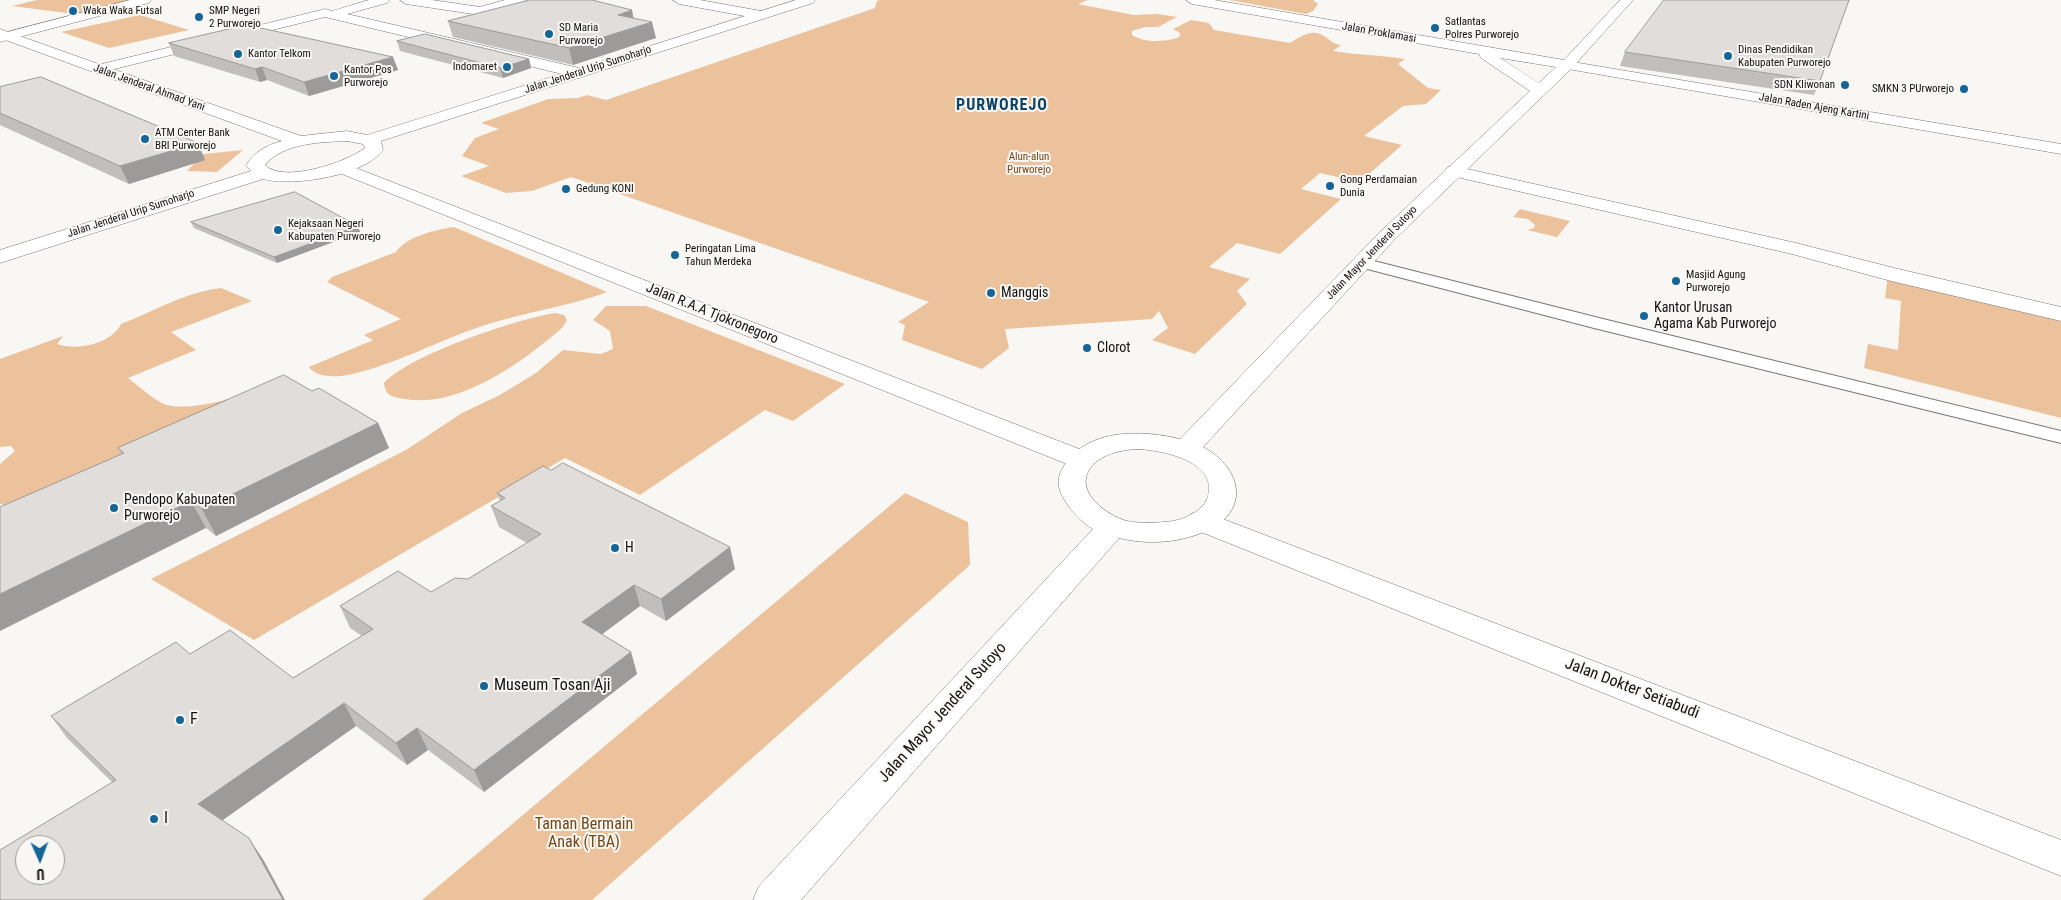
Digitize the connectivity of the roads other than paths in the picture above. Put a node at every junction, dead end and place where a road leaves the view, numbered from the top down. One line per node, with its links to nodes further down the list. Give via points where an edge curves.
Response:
1 (145, 0): 11 (main road)
2 (384, 0): 9 (main road)
3 (406, 0): 4 (main road, via 480,11)
4 (518, 0)
5 (679, 0): 10 (main road)
6 (810, 0): 10 (main road, Jalan Jenderal Urip Sumoharjo)
7 (1192, 0): 12 (main road, Jalan Proklamasi)
8 (1627, 0): 13 (main road, Jalan Mayor Jenderal Sutoyo)
9 (331, 15): 14 (main road, via 325,13); 15 (main road)
10 (762, 15): 15 (main road, Jalan Jenderal Urip Sumoharjo)
11 (2, 35): 14 (main road, Jalan Jenderal Ahmad Yani)
12 (1478, 50): 13 (main road, Jalan Proklamasi); 16 (main road)
13 (1567, 65): 16 (main road, Jalan Mayor Jenderal Sutoyo); 19 (main road, Jalan Raden Ajeng Kartini)
14 (98, 69): 18 (main road, Jalan Jenderal Ahmad Yani)
15 (579, 73): 17 (main road, Jalan Jenderal Urip Sumoharjo)
16 (1539, 90): 21 (main road, Jalan Mayor Jenderal Sutoyo)
17 (368, 140): 18 (main road, via 332,137); 20 (main road, via 374,144 369,156)
18 (299, 141): 22 (main road, via 258,160 255,165)
19 (2061, 149)
20 (343, 168): 22 (main road, via 289,177); 28 (main road, Jalan R.A.A Tjokronegoro)
21 (1454, 170): 24 (main road, Jalan Mayor Jenderal Sutoyo); 25 (main road)
22 (263, 173): 23 (main road, Jalan Jenderal Urip Sumoharjo)
23 (0, 257)
24 (1362, 263): 26 (street); 27 (main road, Jalan Mayor Jenderal Sutoyo)
25 (2061, 314)
26 (2061, 437)
27 (1186, 449): 28 (main road, via 1137,440 1105,446); 29 (main road, via 1204,458 1216,470 1222,483 1222,497 1216,510)
28 (1082, 460): 30 (main road, via 1071,483 1074,495 1082,507)
29 (1202, 521): 30 (main road, via 1160,533 1136,532); 31 (main road, Jalan Dokter Setiabudi)
30 (1113, 526): 32 (main road, Jalan Mayor Jenderal Sutoyo)
31 (2061, 858)
32 (774, 900)

